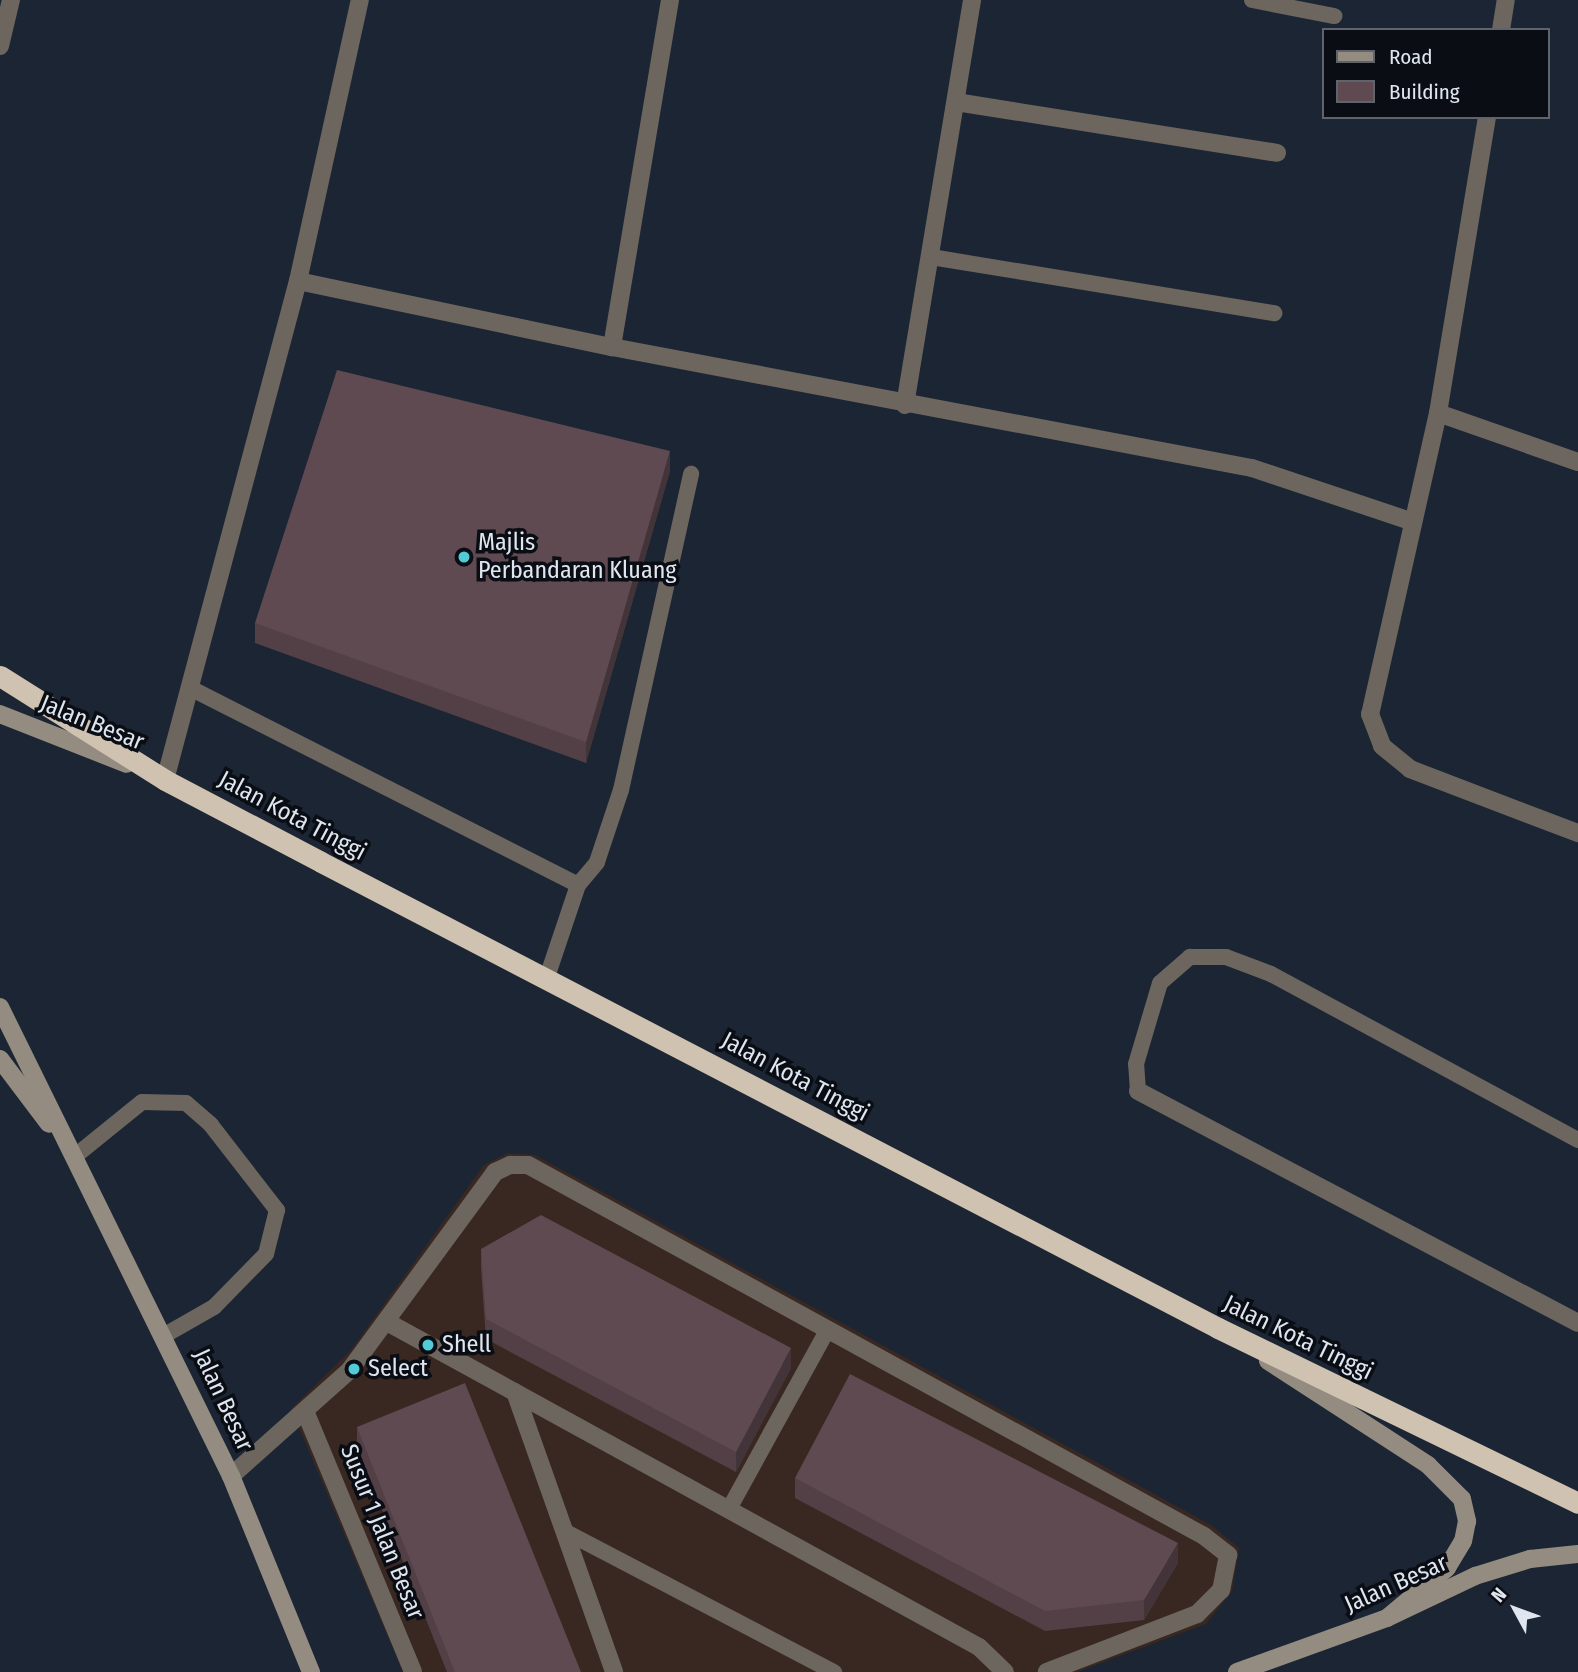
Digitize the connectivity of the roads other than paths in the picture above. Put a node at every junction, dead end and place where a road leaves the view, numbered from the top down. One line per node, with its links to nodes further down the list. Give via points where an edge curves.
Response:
1 (11, 0): 9 (street)
2 (360, 0): 14 (street)
3 (670, 0): 16 (street)
4 (972, 0): 10 (street)
5 (1252, 0): 7 (lane)
6 (1506, 0): 8 (street)
7 (1334, 16)
8 (1501, 28)
9 (0, 46)
10 (956, 102): 12 (street); 13 (street)
11 (1486, 119): 18 (street)
12 (1276, 153)
13 (931, 257): 15 (lane); 17 (street)
14 (298, 281): 16 (street); 23 (street)
15 (1274, 313)
16 (611, 347): 17 (street)
17 (905, 405): 21 (street, via 1252,468)
18 (1438, 413): 19 (street); 21 (street)
19 (1578, 462)
20 (691, 474): 27 (lane, via 621,790 597,862)
21 (1413, 522): 26 (street, via 1370,714 1382,746 1410,769)
22 (0, 676): 25 (highway, Jalan Kota Tinggi)
23 (192, 689): 25 (street); 27 (lane)
24 (0, 713): 25 (main road, Jalan Besar)
25 (165, 780): 28 (highway, Jalan Kota Tinggi)
26 (1578, 833)
27 (578, 885): 28 (lane)
28 (547, 977): 36 (highway, Jalan Kota Tinggi)
29 (0, 1007): 33 (main road, Jalan Besar)
30 (0, 1059): 33 (main road, Jalan Besar)
31 (1138, 1091): 32 (lane, via 1136,1064 1160,983 1190,957 1226,957 1270,974); 35 (street)
32 (1578, 1139)
33 (74, 1157): 38 (main road, Jalan Besar); 38 (lane, via 142,1102 186,1103 211,1125 277,1210 266,1254 214,1307)
34 (387, 1322): 37 (street, via 495,1172 510,1165 528,1165); 39 (street); 40 (street, via 349,1371)
35 (1578, 1322)
36 (1218, 1328): 42 (highway, Jalan Kota Tinggi); 46 (main road, via 1428,1465 1462,1499 1467,1521 1463,1541 1447,1568)
37 (827, 1331): 43 (lane); 52 (street, via 1204,1536 1228,1555 1221,1590 1197,1614)
38 (165, 1335): 41 (main road, Jalan Besar)
39 (515, 1392): 43 (street); 44 (street)
40 (305, 1411): 41 (street); 48 (street, Susur 1 Jalan Besar)
41 (231, 1476): 47 (main road, Jalan Besar)
42 (1578, 1503)
43 (729, 1509): 51 (street, via 979,1647)
44 (564, 1531): 49 (street); 50 (lane)
45 (1578, 1554): 46 (main road, Jalan Besar, via 1530,1559 1475,1576)
46 (1388, 1618): 53 (main road, Jalan Besar)
47 (311, 1672)
48 (413, 1672)
49 (614, 1672)
50 (834, 1672)
51 (1005, 1672)
52 (1047, 1672)
53 (1237, 1672)

